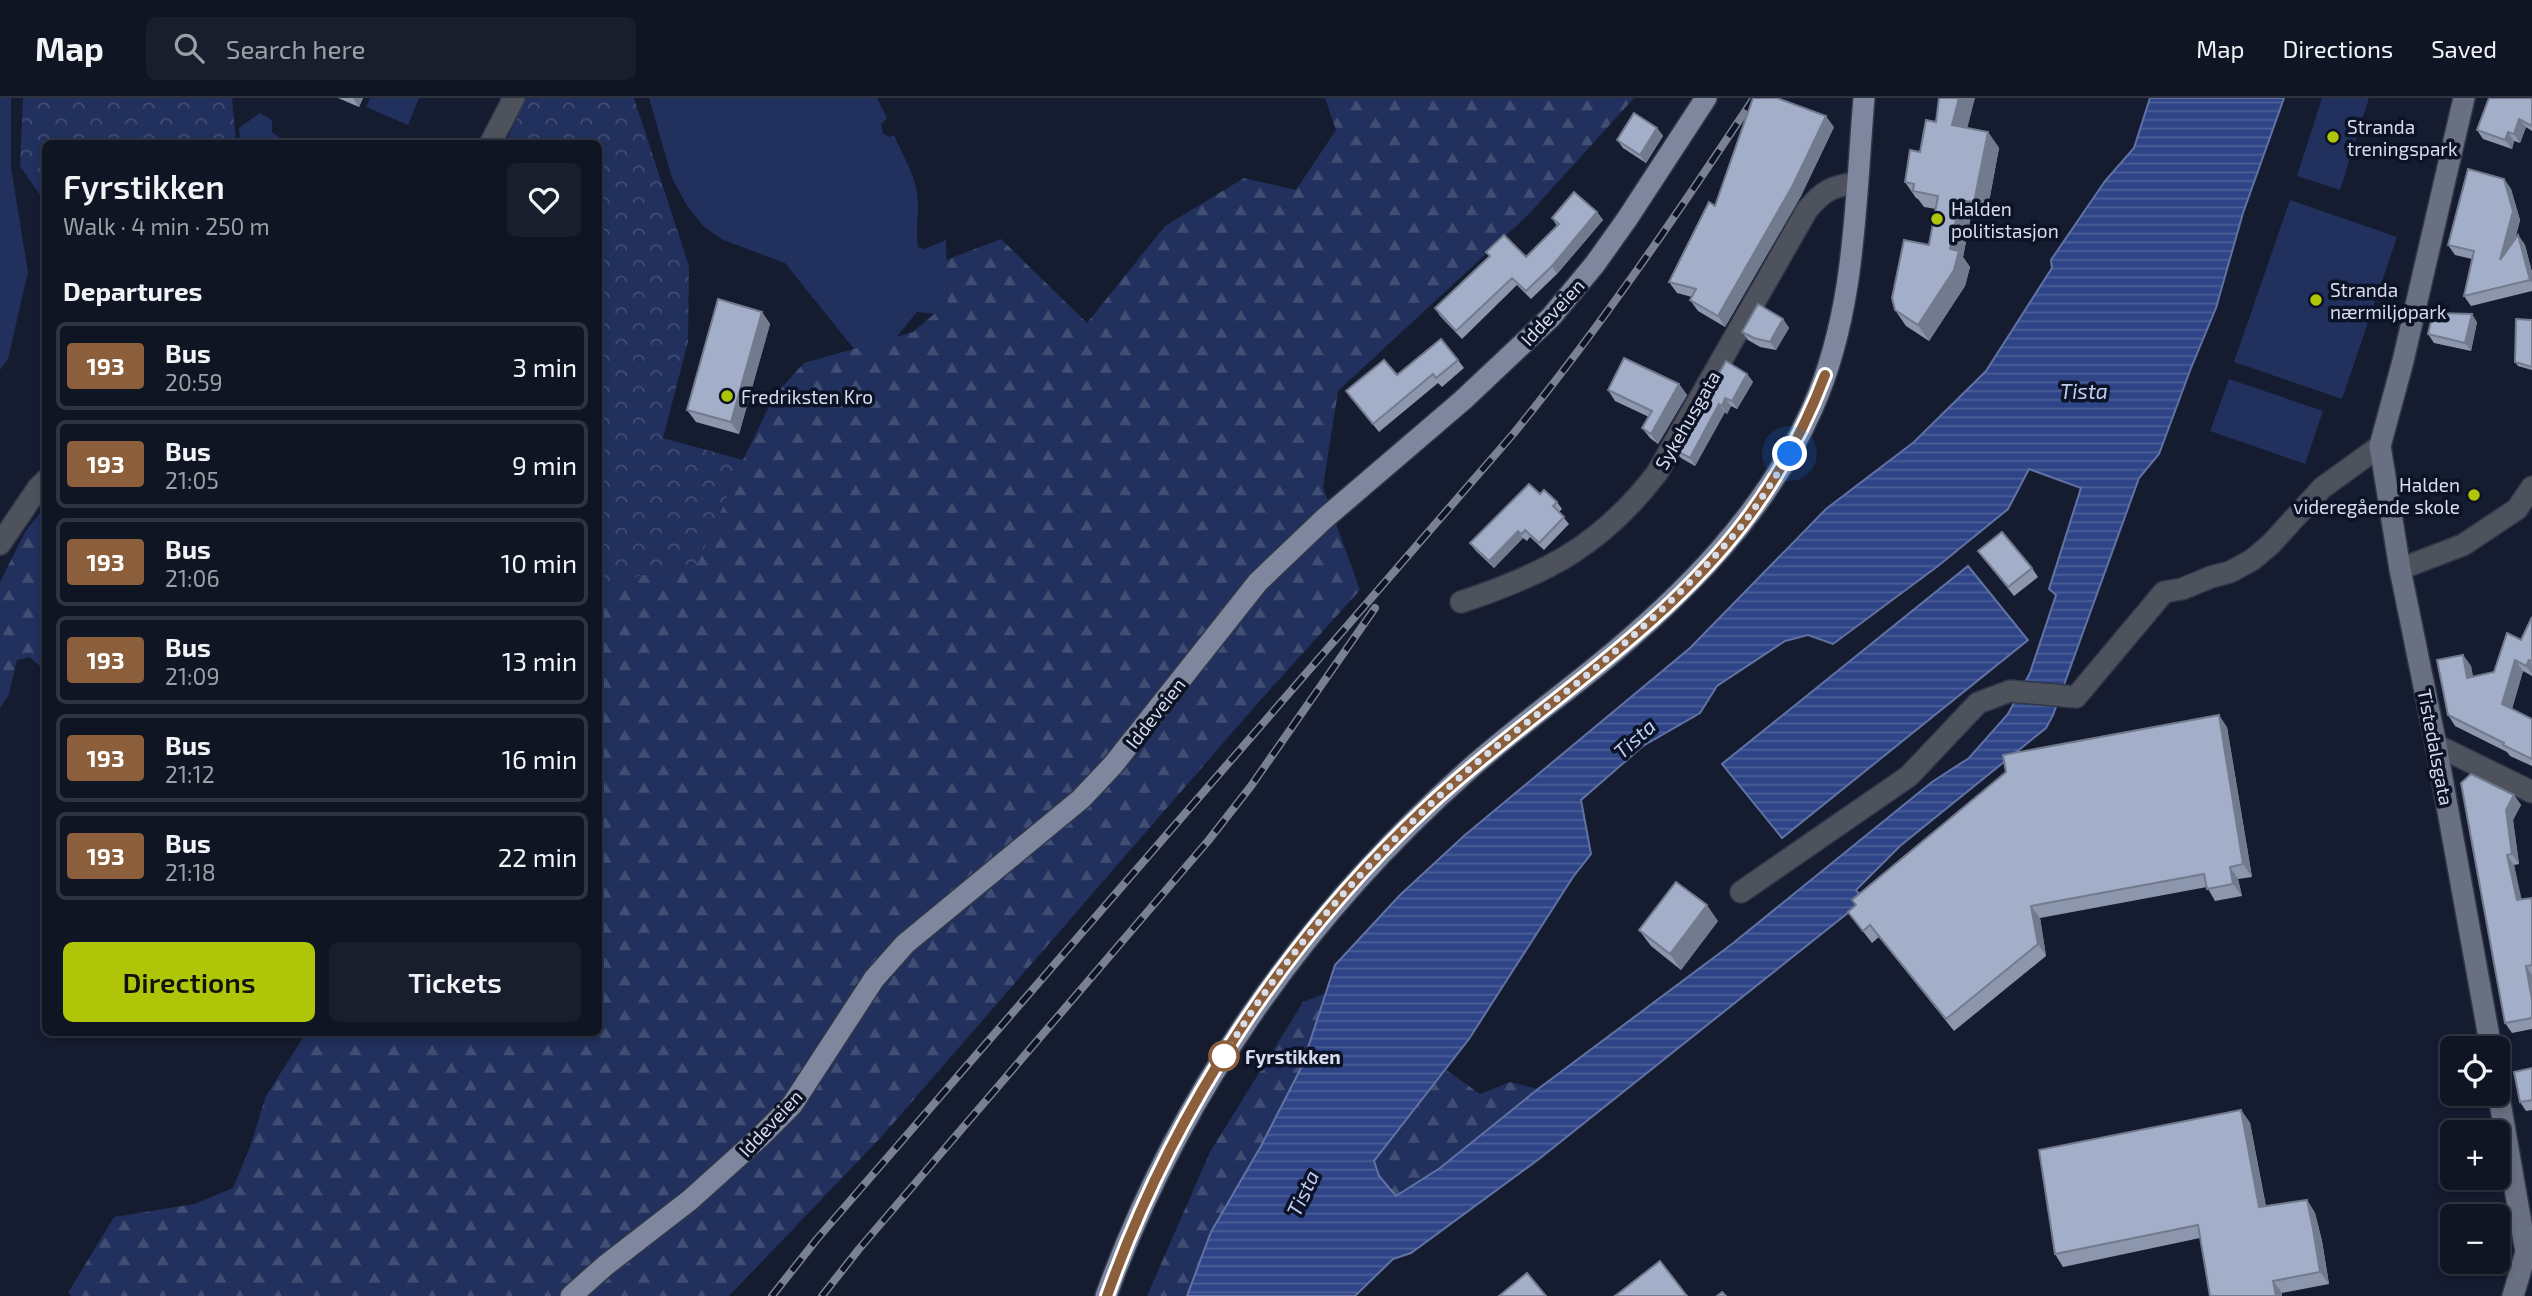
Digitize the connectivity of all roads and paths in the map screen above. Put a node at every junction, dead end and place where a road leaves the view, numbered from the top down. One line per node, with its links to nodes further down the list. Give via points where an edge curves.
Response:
1 (514, 98): 5 (street)
2 (1706, 98): 18 (main road, Iddeveien, via 1627,219 1551,317 1258,582 1081,799 905,944 874,979 792,1105 690,1200)
3 (1864, 98): 6 (main road)
4 (2464, 98): 7 (street)
5 (492, 140)
6 (1857, 183): 12 (street, Sykehusgata, via 1821,193 1807,210 1657,473 1613,523 1572,555 1512,585); 19 (main road, via 1844,304 1825,375 1790,454 1744,523 1639,630 1425,809 1342,896 1276,979 1206,1083 1147,1196)
7 (2380, 446): 11 (street, Tistedalsgata); 15 (street, via 2322,488 2252,560 2230,572 2164,592 2076,697 2010,691 1978,703 1909,776)
8 (42, 484): 10 (street)
9 (2532, 487): 11 (street, via 2517,509 2463,545)
10 (0, 544)
11 (2400, 569): 13 (street, Tistedalsgata)
12 (1461, 602)
13 (2436, 745): 14 (street); 16 (street, Tistedalsgata)
14 (2532, 792)
15 (1741, 892)
16 (2489, 1036)
17 (2501, 1106): 20 (street, via 2526,1252)
18 (572, 1296)
19 (1107, 1296)
20 (2513, 1296)

